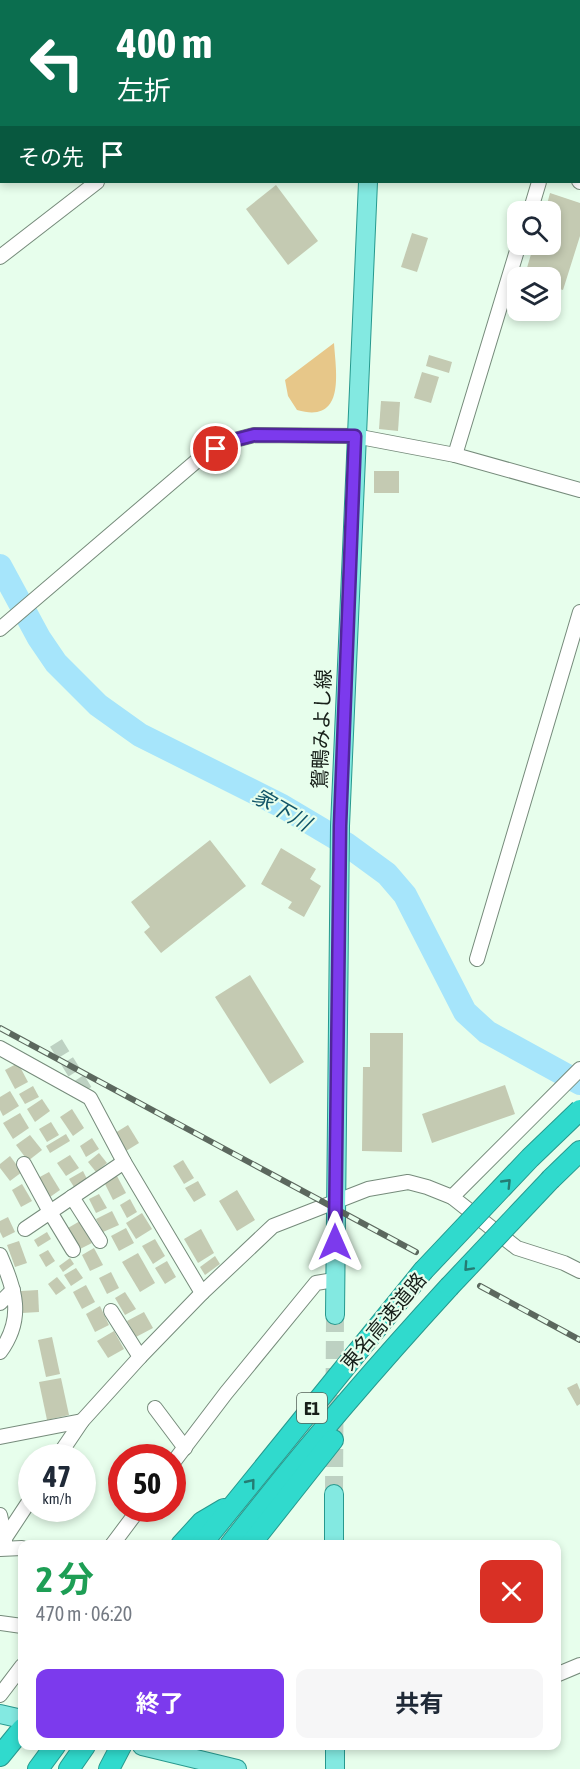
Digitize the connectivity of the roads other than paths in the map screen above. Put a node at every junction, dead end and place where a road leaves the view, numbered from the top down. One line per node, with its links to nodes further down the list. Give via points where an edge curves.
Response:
1 (96, 183): 6 (street)
2 (368, 183): 7 (main road, 鴛鴨みよし線)
3 (539, 183): 4 (street)
4 (533, 201)
5 (516, 255): 8 (street)
6 (0, 257)
7 (355, 436): 8 (street); 11 (street, via 254,435 231,441 200,458); 21 (main road, 鴛鴨みよし線, via 339,857)
8 (455, 455): 9 (street)
9 (580, 490)
10 (580, 612): 12 (street)
11 (5, 625)
12 (477, 959)
13 (4, 1054): 17 (street, via 90,1098)
14 (580, 1069): 20 (street)
15 (580, 1110): 44 (highway, 東名高速道路 / E1, one-way to 15, bridge, via 423,1271)
16 (580, 1153): 34 (highway, 東名高速道路 / E1, one-way to 34, bridge)
17 (124, 1162): 19 (street); 30 (street)
18 (24, 1164): 22 (street)
19 (72, 1197): 22 (street); 24 (street)
20 (452, 1197): 21 (street, via 408,1182 368,1189); 27 (street, via 517,1248)
21 (335, 1201): 28 (main road, 鴛鴨みよし線); 30 (street, via 273,1226)
22 (50, 1212): 23 (street); 25 (street)
23 (26, 1229)
24 (100, 1241)
25 (73, 1250)
26 (0, 1255): 29 (street)
27 (580, 1271)
28 (334, 1280): 33 (main road, 鴛鴨みよし線); 42 (street, via 315,1283)
29 (13, 1290): 31 (street); 35 (street, via 13,1326)
30 (202, 1293): 36 (street)
31 (0, 1303)
32 (111, 1311): 36 (street)
33 (335, 1315)
34 (395, 1346): 51 (highway, 東名高速道路 / E1); 52 (highway, via 371,1392)
35 (0, 1352)
36 (140, 1357): 38 (street)
37 (155, 1408): 41 (street)
38 (81, 1421): 39 (street); 40 (street)
39 (0, 1437)
40 (66, 1444)
41 (182, 1444)
42 (186, 1447)
43 (334, 1494): 53 (main road)
44 (235, 1503): 49 (highway, via 202,1522); 50 (highway, 東名高速道路 / E1)
45 (0, 1515): 54 (street)
46 (18, 1518): 54 (street)
47 (129, 1522): 48 (street)
48 (116, 1540)
49 (186, 1540)
50 (205, 1540)
51 (234, 1540)
52 (254, 1540)
53 (334, 1540)
54 (2, 1543): 55 (street)
55 (18, 1547)
56 (0, 1623): 57 (street)
57 (18, 1625)
58 (580, 1665): 60 (street)
59 (18, 1671): 61 (street)
60 (561, 1673)
61 (0, 1695)
62 (0, 1714): 63 (main road)
63 (18, 1718)
64 (18, 1735): 69 (highway)
65 (52, 1750): 70 (highway)
66 (82, 1750): 71 (highway)
67 (159, 1750): 72 (main road)
68 (335, 1750): 73 (main road)
69 (0, 1756)
70 (38, 1769)
71 (69, 1769)
72 (237, 1769)
73 (335, 1769)

